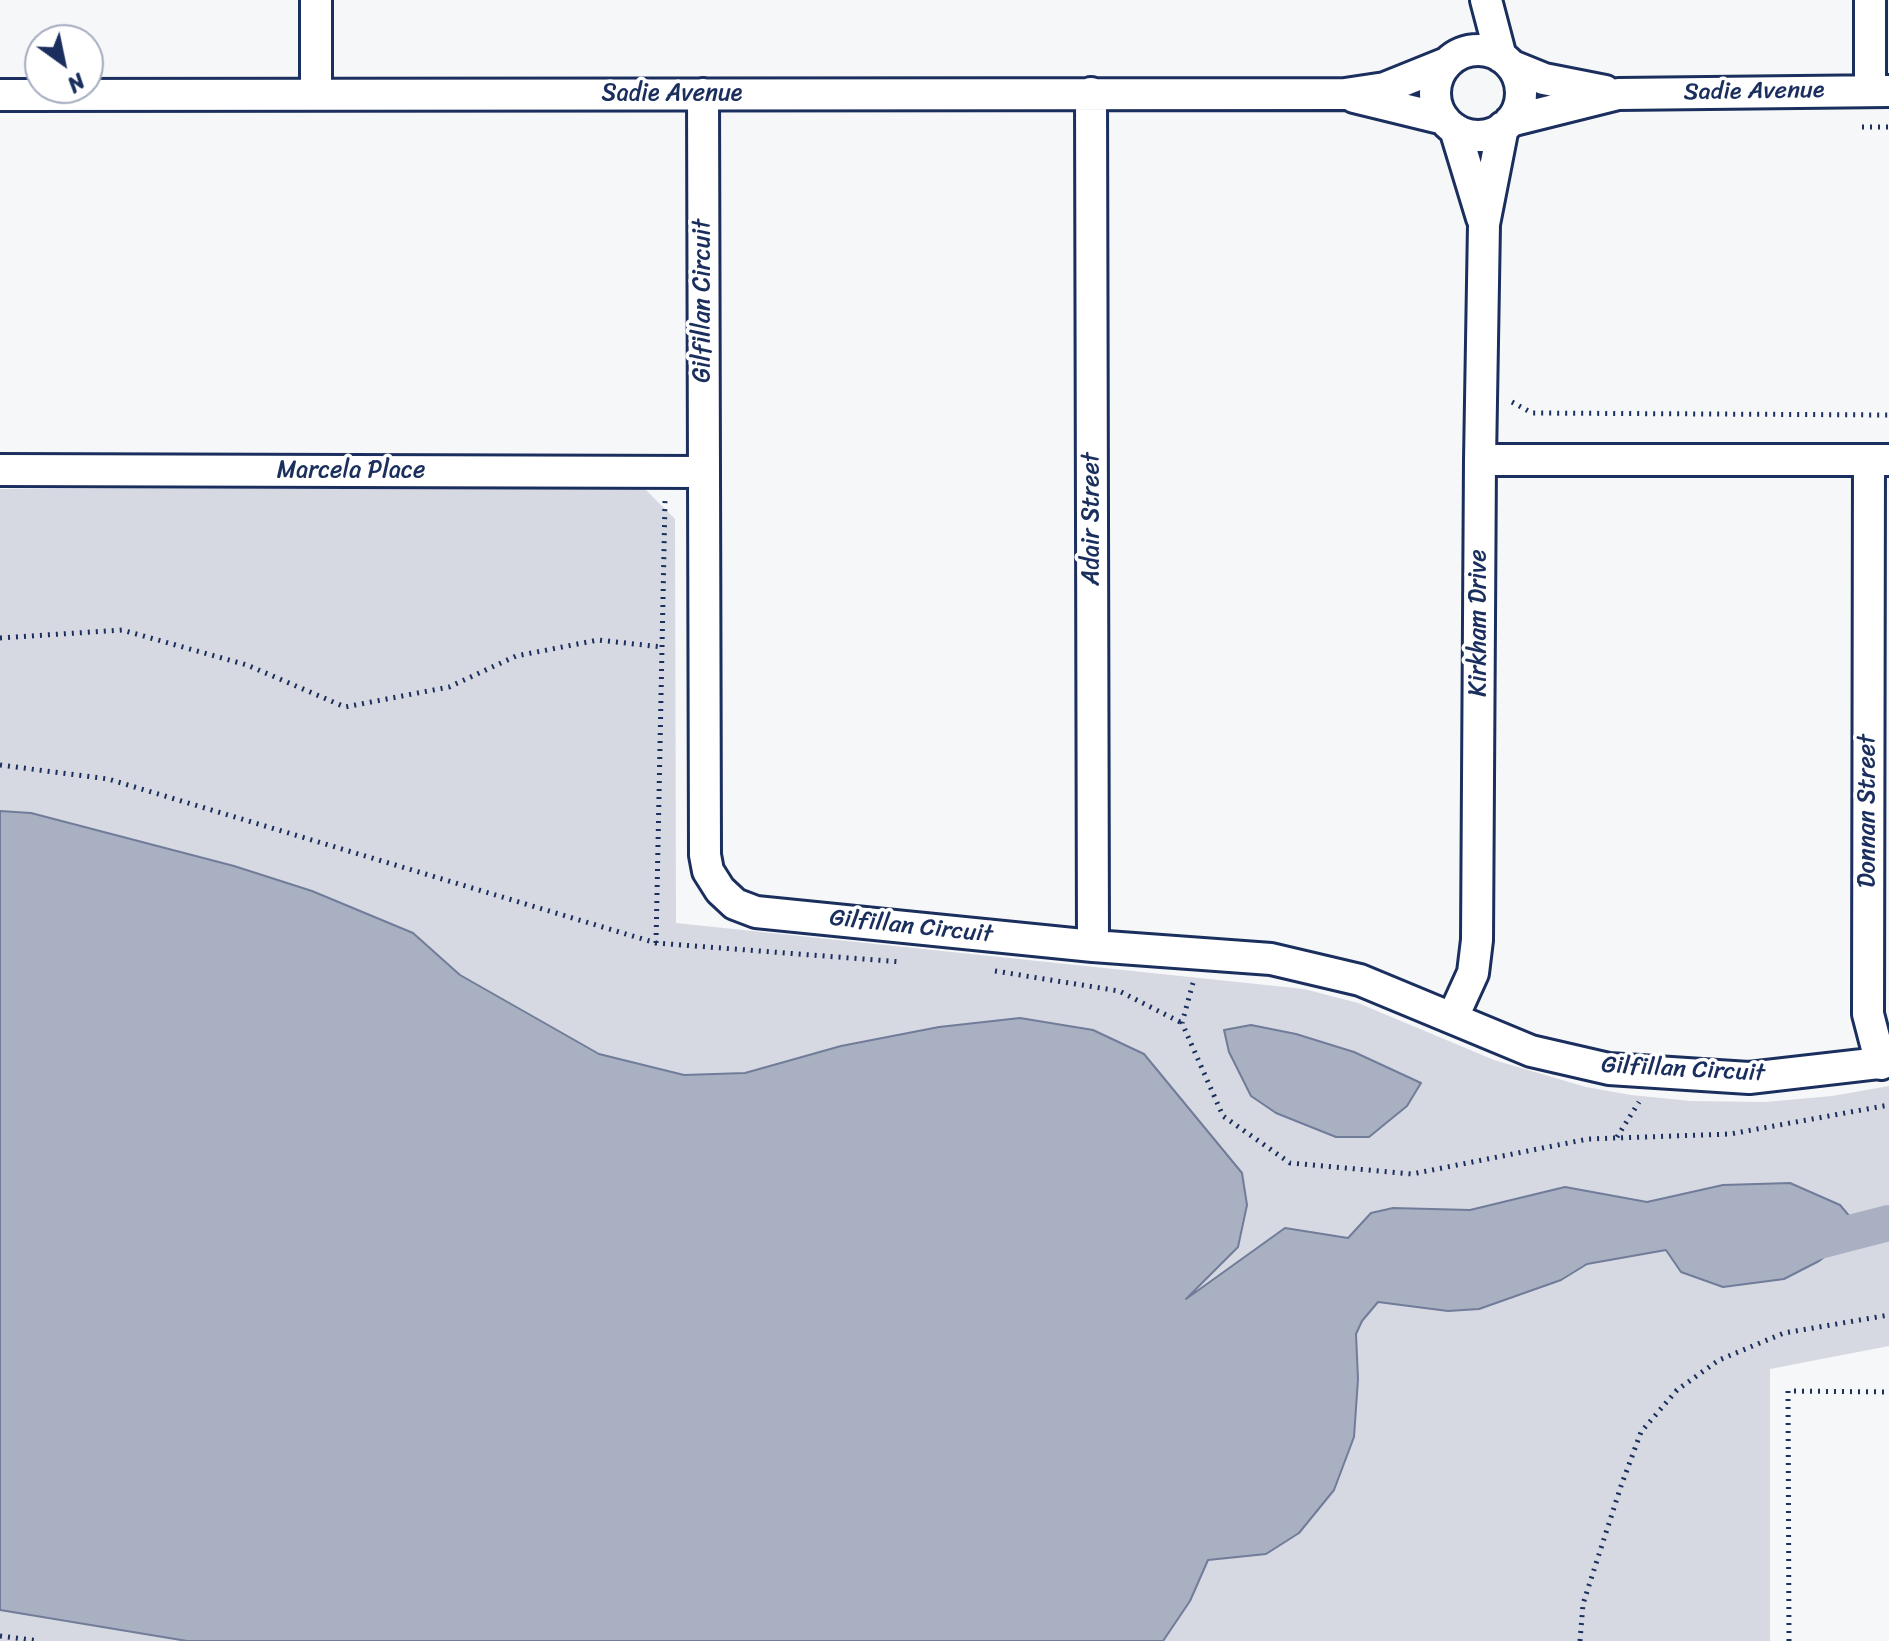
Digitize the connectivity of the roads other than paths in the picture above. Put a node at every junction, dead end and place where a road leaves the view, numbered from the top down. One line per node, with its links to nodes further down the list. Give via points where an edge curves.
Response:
1 (316, 0): 13 (street)
2 (1474, 0): 5 (street)
3 (1486, 0): 6 (street)
4 (1870, 0): 7 (street)
5 (1453, 59): 6 (street, via 1480,50); 10 (street, Sadie Avenue, via 1385,88); 14 (street, via 1435,90 1439,110)
6 (1506, 61): 11 (street, Sadie Avenue, via 1544,79); 15 (street, via 1519,81 1520,98)
7 (1880, 91): 11 (street, Sadie Avenue)
8 (1091, 93): 9 (street, Sadie Avenue); 10 (street, Sadie Avenue); 21 (street, Adair Street)
9 (703, 94): 13 (street, Sadie Avenue); 20 (street, Gilfillan Circuit)
10 (1345, 94): 14 (street, Sadie Avenue)
11 (1618, 94): 15 (street, Sadie Avenue)
12 (0, 95): 13 (street, Sadie Avenue)
13 (316, 95)
14 (1450, 124): 15 (street, via 1484,135); 16 (street, Kirkham Drive)
15 (1506, 124): 16 (street, Kirkham Drive)
16 (1484, 224): 17 (street, Kirkham Drive)
17 (1480, 460): 18 (street); 22 (street, Kirkham Drive, via 1477,940 1473,973)
18 (1879, 460): 23 (street, Donnan Street, via 1868,1014)
19 (0, 470): 20 (street, Marcela Place)
20 (702, 472): 21 (street, Gilfillan Circuit, via 705,855 720,890 735,904 756,912)
21 (1093, 946): 22 (street, Gilfillan Circuit, via 1271,959 1360,980)
22 (1453, 1017): 23 (street, Gilfillan Circuit, via 1531,1051 1609,1069 1749,1078)
23 (1885, 1063)

